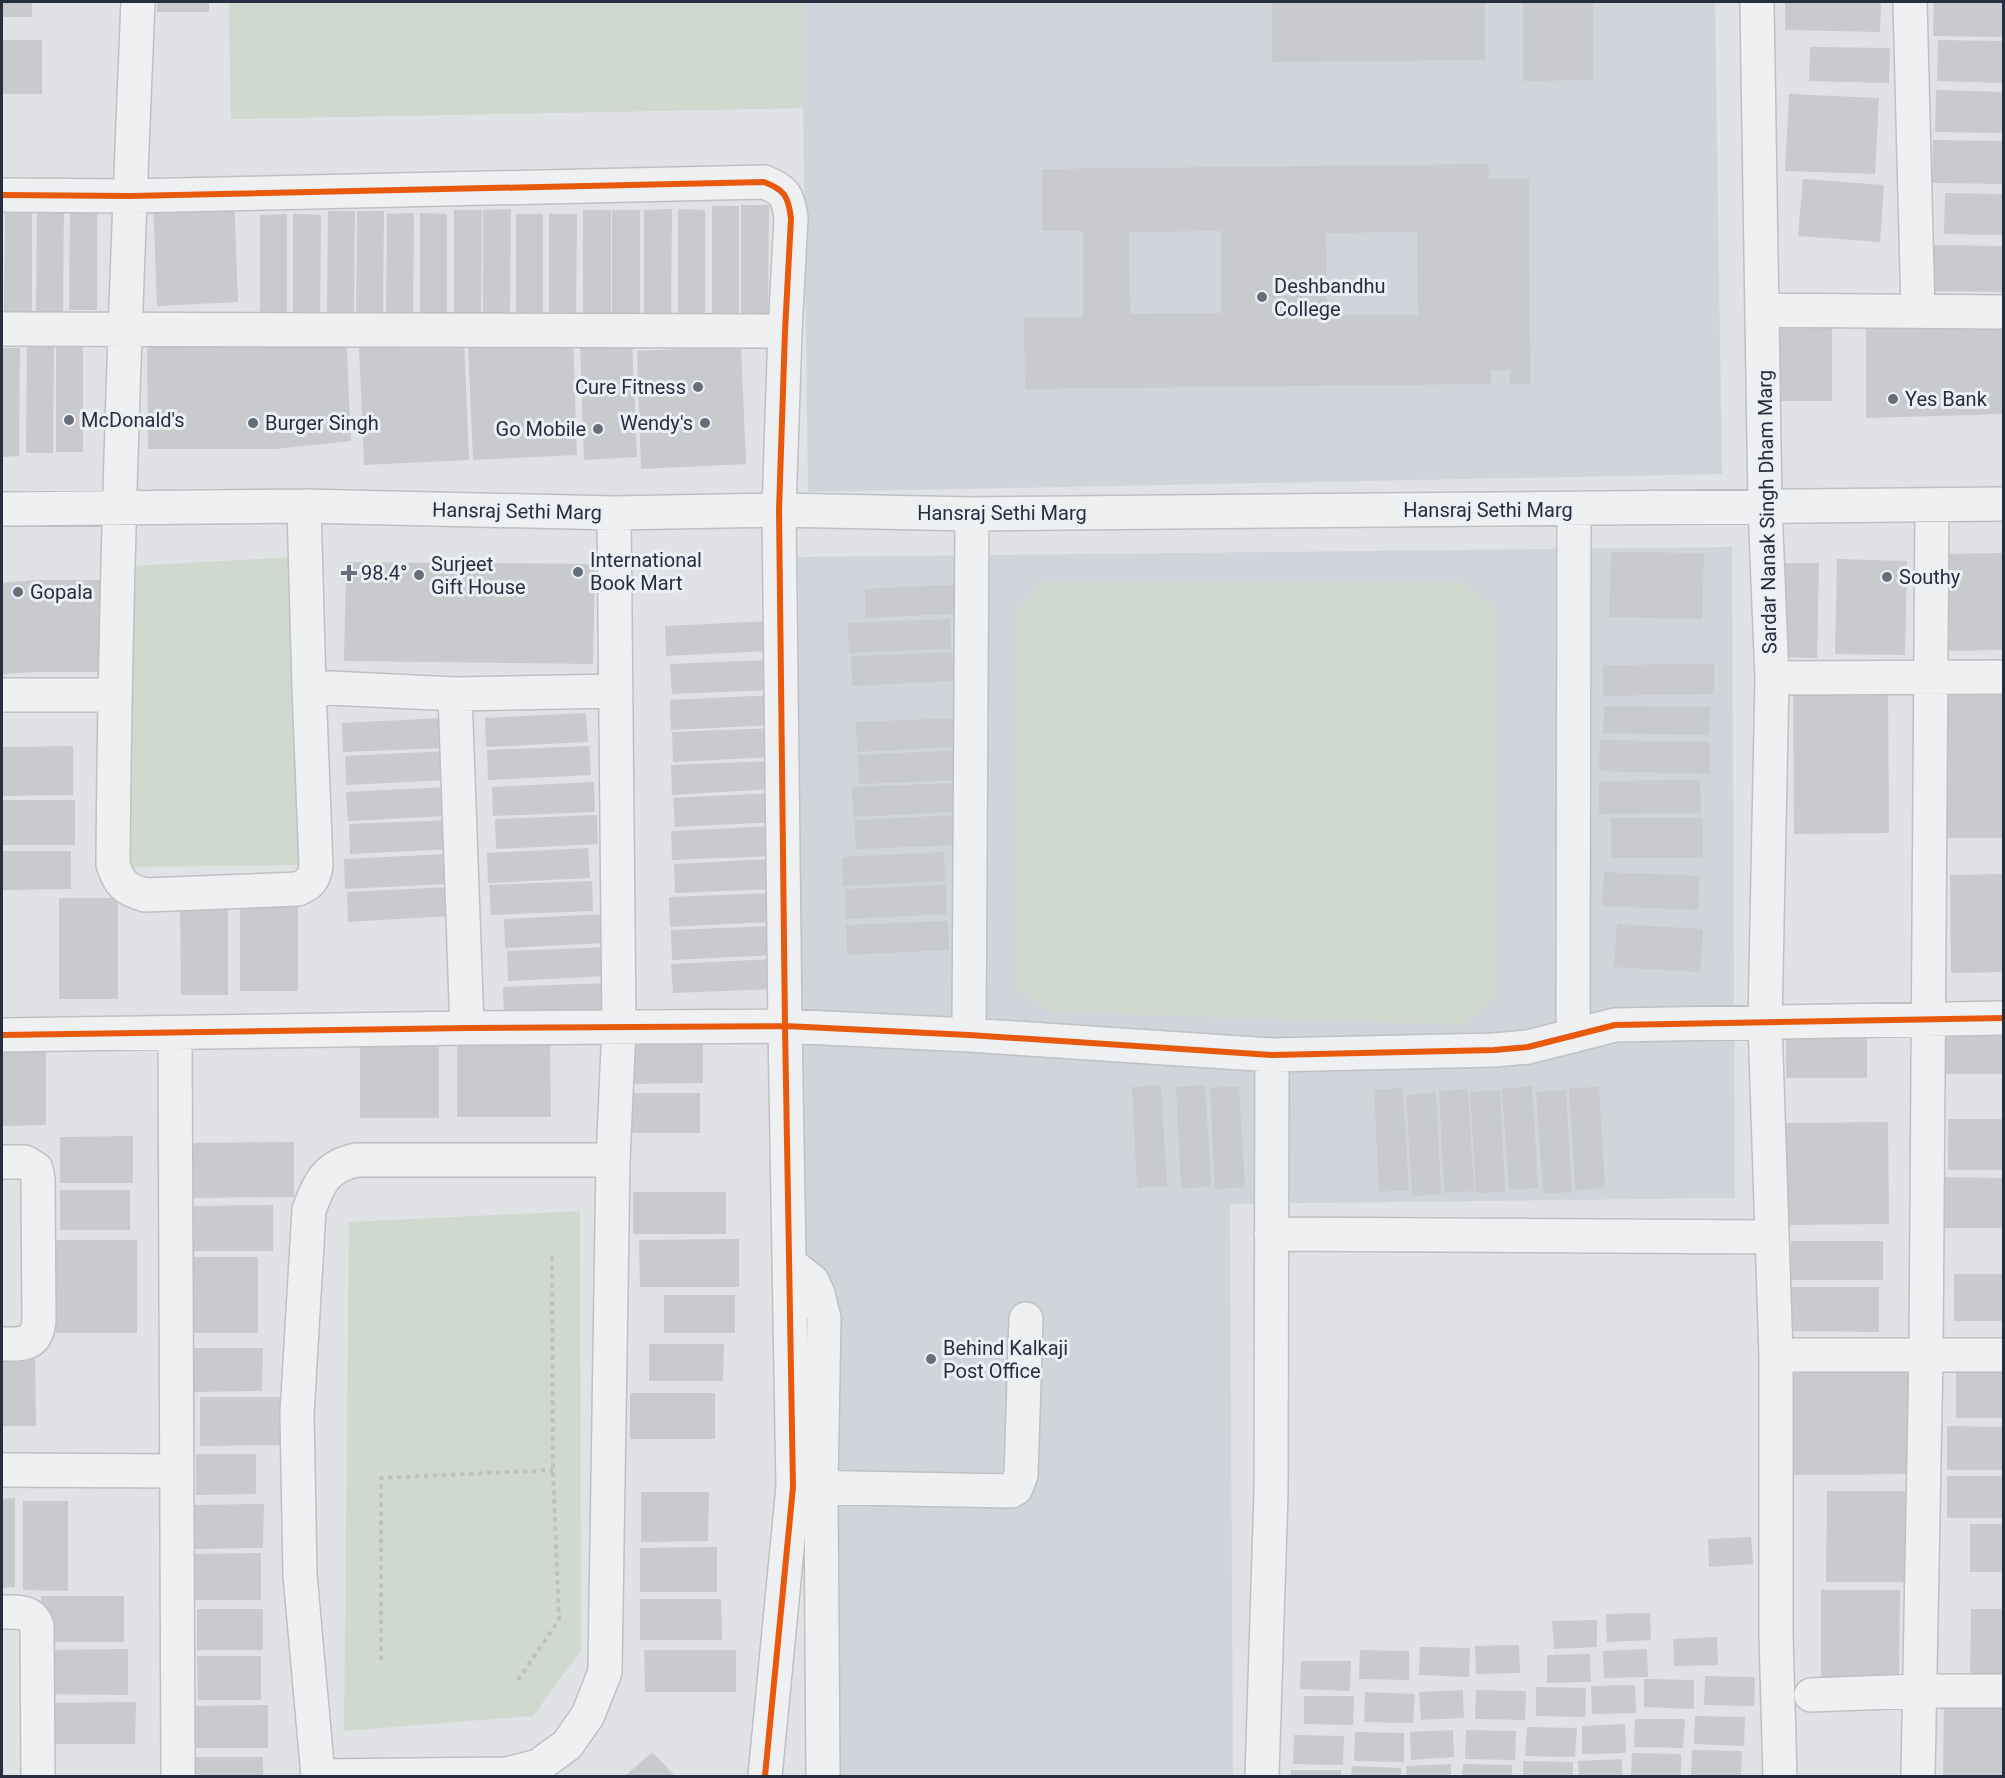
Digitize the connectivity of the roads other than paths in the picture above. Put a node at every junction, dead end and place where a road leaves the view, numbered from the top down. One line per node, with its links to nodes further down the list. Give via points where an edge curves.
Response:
1 (138, 2): 5 (street)
2 (1757, 2): 6 (street, Sardar Nanak Singh Dham Marg)
3 (1910, 2): 7 (street)
4 (2, 195): 5 (street)
5 (130, 196): 10 (street); 11 (street, via 764,182 781,188 791,218)
6 (1762, 310): 7 (street); 15 (street, Sardar Nanak Singh Dham Marg)
7 (1918, 311): 8 (street)
8 (2004, 312)
9 (2, 328): 10 (street)
10 (124, 328): 11 (street); 18 (street)
11 (784, 330): 19 (street)
12 (2004, 504): 13 (street, Hansraj Sethi Marg)
13 (1932, 505): 15 (street, Hansraj Sethi Marg); 22 (street)
14 (304, 506): 18 (street, Hansraj Sethi Marg); 20 (street, Hansraj Sethi Marg); 25 (street)
15 (1766, 506): 17 (street, Hansraj Sethi Marg); 24 (street, Sardar Nanak Singh Dham Marg)
16 (2, 509): 18 (street, Hansraj Sethi Marg)
17 (1574, 509): 21 (street, Hansraj Sethi Marg); 39 (street)
18 (119, 510): 29 (street)
19 (779, 510): 20 (street, Hansraj Sethi Marg); 21 (street, Hansraj Sethi Marg); 33 (street)
20 (614, 513): 26 (street)
21 (972, 514): 38 (street)
22 (1930, 677): 23 (street); 24 (street); 31 (street)
23 (2004, 677)
24 (1772, 678): 32 (street, Sardar Nanak Singh Dham Marg)
25 (309, 687): 28 (street); 29 (street, via 316,866 308,885 298,889 145,895 130,890 117,878 113,864)
26 (616, 690): 28 (street); 34 (street)
27 (2, 694): 29 (street)
28 (456, 694): 35 (street)
29 (114, 695)
30 (2004, 1018): 31 (street)
31 (1928, 1019): 32 (street); 48 (street)
32 (1765, 1023): 39 (street, via 1616,1025); 44 (street, Sardar Nanak Singh Dham Marg)
33 (785, 1026): 34 (street); 38 (street); 52 (street, via 789,1263)
34 (619, 1027): 35 (street); 41 (street)
35 (467, 1028): 36 (street)
36 (175, 1033): 37 (street); 51 (street)
37 (2, 1035)
38 (969, 1035): 40 (street)
39 (1573, 1036): 40 (street, via 1494,1050)
40 (1272, 1055): 43 (street)
41 (613, 1160): 59 (street, via 605,1672 588,1714 567,1745 538,1766 507,1774); 59 (street, via 357,1160 324,1177 316,1191 309,1210 297,1414 300,1575)
42 (2, 1162): 46 (street, via 25,1162 36,1169 39,1320 33,1338 24,1344)
43 (1271, 1234): 44 (street); 62 (street, via 1271,1493)
44 (1772, 1237): 47 (street, Sardar Nanak Singh Dham Marg)
45 (1026, 1319): 52 (street, via 1021,1475 1016,1488 1011,1491)
46 (2, 1344)
47 (1776, 1355): 48 (street); 63 (street, Sardar Nanak Singh Dham Marg)
48 (1926, 1355): 49 (street); 54 (street)
49 (2004, 1355)
50 (2, 1470): 51 (street)
51 (176, 1471): 58 (street)
52 (807, 1487): 60 (street); 61 (street)
53 (2, 1612): 57 (street, via 27,1614 37,1626)
54 (1918, 1691): 55 (street); 56 (street); 64 (street)
55 (2004, 1692)
56 (1811, 1695)
57 (38, 1776)
58 (178, 1776)
59 (318, 1776)
60 (765, 1776)
61 (823, 1776)
62 (1262, 1776)
63 (1780, 1776)
64 (1918, 1776)

